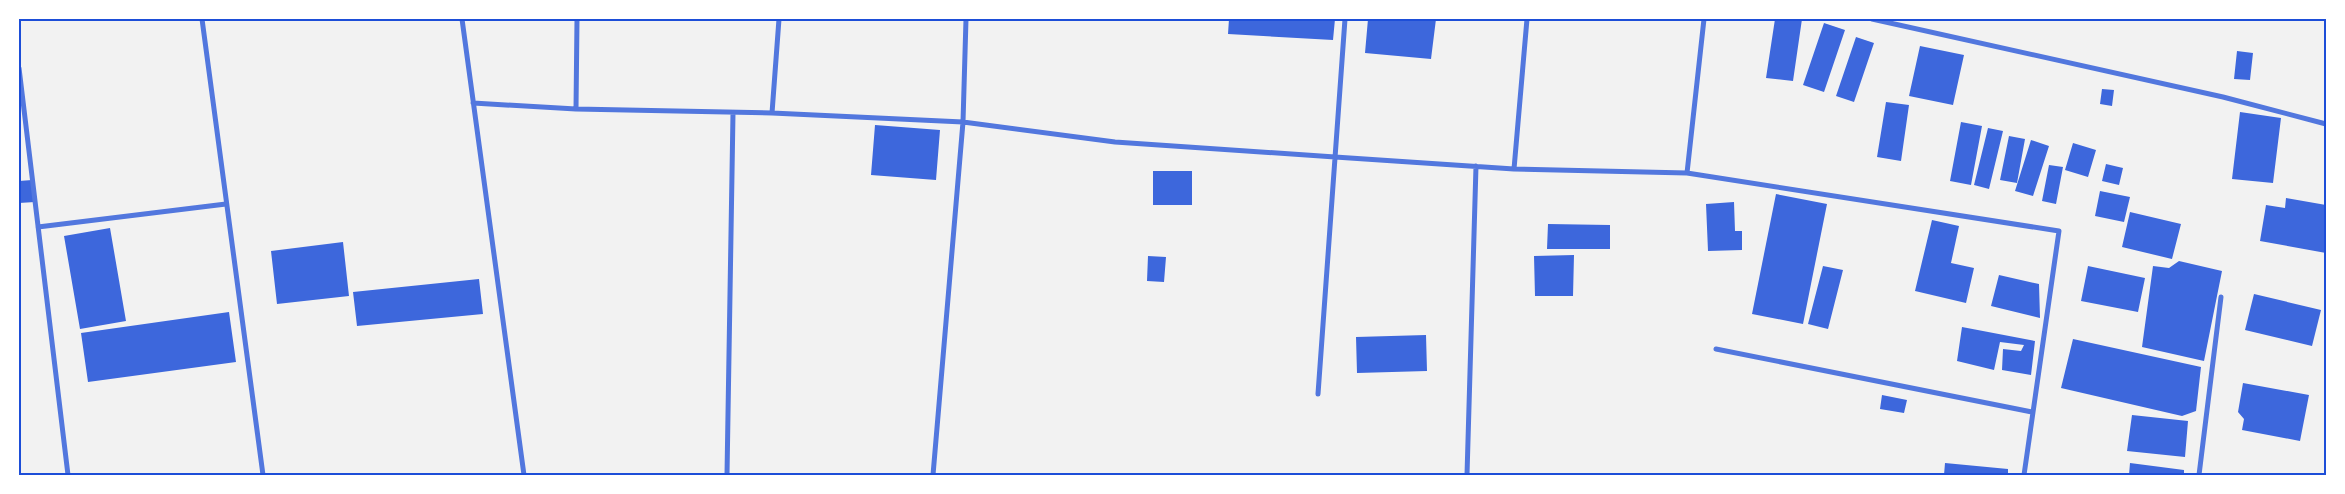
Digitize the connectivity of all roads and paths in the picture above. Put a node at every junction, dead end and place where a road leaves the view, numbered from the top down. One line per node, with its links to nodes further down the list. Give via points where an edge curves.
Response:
1 (202, 19): 21 (street)
2 (462, 19): 11 (street)
3 (577, 19): 12 (street)
4 (779, 19): 14 (street)
5 (966, 19): 15 (street)
6 (1345, 19): 17 (street)
7 (1527, 19): 19 (street)
8 (1704, 19): 20 (street)
9 (1872, 19): 16 (street, via 2224,97)
10 (19, 68): 22 (street)
11 (473, 103): 12 (street); 29 (street)
12 (576, 109): 13 (street)
13 (733, 113): 14 (street); 30 (street)
14 (772, 113): 15 (street)
15 (963, 122): 17 (street, via 1115,142); 31 (street)
16 (2326, 124)
17 (1335, 157): 18 (street); 25 (street)
18 (1476, 166): 19 (street); 32 (street)
19 (1514, 169): 20 (street)
20 (1687, 173): 26 (street, via 2059,231)
21 (226, 204): 22 (street); 28 (street)
22 (38, 227): 27 (street)
23 (2221, 297): 34 (street)
24 (1716, 349): 26 (street)
25 (1318, 394)
26 (2032, 412): 33 (street)
27 (68, 475)
28 (263, 475)
29 (524, 475)
30 (726, 475)
31 (933, 475)
32 (1467, 475)
33 (2024, 475)
34 (2199, 475)

